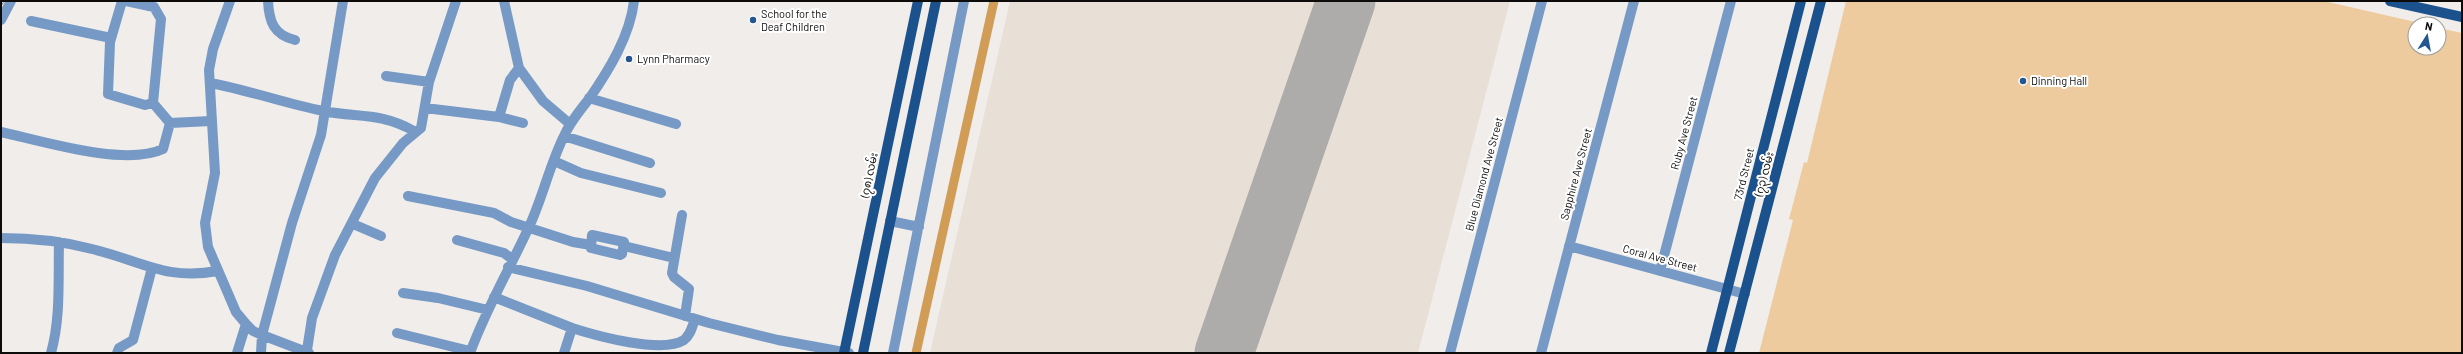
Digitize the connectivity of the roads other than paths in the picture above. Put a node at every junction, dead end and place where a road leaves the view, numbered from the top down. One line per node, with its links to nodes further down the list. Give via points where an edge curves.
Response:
1 (11, 1): 21 (street)
2 (122, 1): 23 (street)
3 (126, 1): 19 (street)
4 (230, 1): 28 (street, via 213,49)
5 (268, 1): 24 (street, via 274,27 283,37)
6 (343, 1): 32 (street)
7 (456, 1): 27 (street)
8 (504, 1): 25 (street)
9 (634, 1): 29 (street, via 632,19 616,56)
10 (918, 1): 82 (main road, (၇၈) လမ်း)
11 (936, 1): 47 (main road)
12 (964, 1): 50 (street)
13 (1542, 1): 85 (street, Blue Diamond Ave Street)
14 (1634, 1): 57 (street, Sapphire Ave Street)
15 (1731, 1): 61 (street, Ruby Ave Street)
16 (1801, 1): 63 (main road, 73rd Street)
17 (1821, 1): 65 (main road, (၇၃) လမ်း)
18 (2390, 1): 20 (main road)
19 (155, 4): 30 (street, via 160,19)
20 (2462, 17)
21 (1, 20)
22 (32, 21): 23 (street)
23 (111, 38): 30 (street, via 108,94 145,105)
24 (295, 40)
25 (519, 68): 33 (street, via 510,80); 37 (street, via 543,101)
26 (386, 76): 27 (street)
27 (429, 82): 31 (street)
28 (210, 83): 32 (street, via 252,91 290,104); 34 (street)
29 (590, 98): 37 (street); 38 (street)
30 (154, 103): 35 (street)
31 (425, 108): 33 (street); 39 (street, via 421,128)
32 (326, 112): 39 (street, via 377,116); 73 (street, via 292,223)
33 (499, 117): 36 (street)
34 (211, 121): 35 (street); 62 (street, via 215,173 205,223 208,247)
35 (170, 123): 40 (street, via 163,149 154,154 132,157)
36 (523, 123)
37 (570, 124): 41 (street)
38 (676, 124)
39 (414, 131): 48 (street, via 375,178)
40 (1, 132)
41 (564, 136): 42 (street); 43 (street)
42 (554, 161): 44 (street, via 601,178); 49 (street)
43 (650, 163)
44 (661, 193)
45 (408, 196): 49 (street, via 494,213 511,222)
46 (682, 215): 58 (street)
47 (890, 221): 50 (street); 83 (main road)
48 (353, 224): 51 (street); 74 (street, via 325,279 312,318)
49 (529, 227): 55 (street, via 573,242); 59 (street)
50 (919, 227): 84 (street)
51 (381, 236)
52 (1, 238): 54 (street, via 33,238)
53 (457, 240): 59 (street, via 504,253)
54 (60, 242): 60 (street, via 93,249); 76 (street, via 58,314)
55 (591, 245): 56 (street, via 593,249 620,255); 56 (street, via 594,235 624,242)
56 (624, 246): 58 (street)
57 (1569, 246): 61 (street, Coral Ave Street); 86 (street, Sapphire Ave Street)
58 (674, 258): 68 (street, via 672,273 689,289)
59 (510, 263): 66 (street, via 503,283); 68 (street)
60 (152, 268): 62 (street, via 196,275); 77 (street, via 133,340 119,348)
61 (1660, 270): 63 (street, Coral Ave Street)
62 (217, 271): 70 (street, via 236,312)
63 (1727, 289): 65 (street, Coral Ave Street); 87 (main road, 73rd Street)
64 (403, 294): 67 (street, via 438,298)
65 (1745, 294): 88 (main road, (၇၃) လမ်း)
66 (494, 297): 67 (street); 71 (street)
67 (488, 310): 75 (street)
68 (685, 316): 69 (street)
69 (695, 319): 71 (street, via 691,332 683,341 670,346 620,342); 82 (street, via 778,340)
70 (246, 324): 73 (street); 78 (street)
71 (572, 328): 81 (street)
72 (397, 333): 75 (street)
73 (262, 335): 74 (street); 79 (street)
74 (309, 352): 80 (street)
75 (470, 352)
76 (51, 353)
77 (117, 353)
78 (237, 353)
79 (261, 353)
80 (320, 353)
81 (564, 353)
82 (845, 353)
83 (863, 353)
84 (892, 353)
85 (1450, 353)
86 (1541, 353)
87 (1711, 353)
88 (1729, 353)

